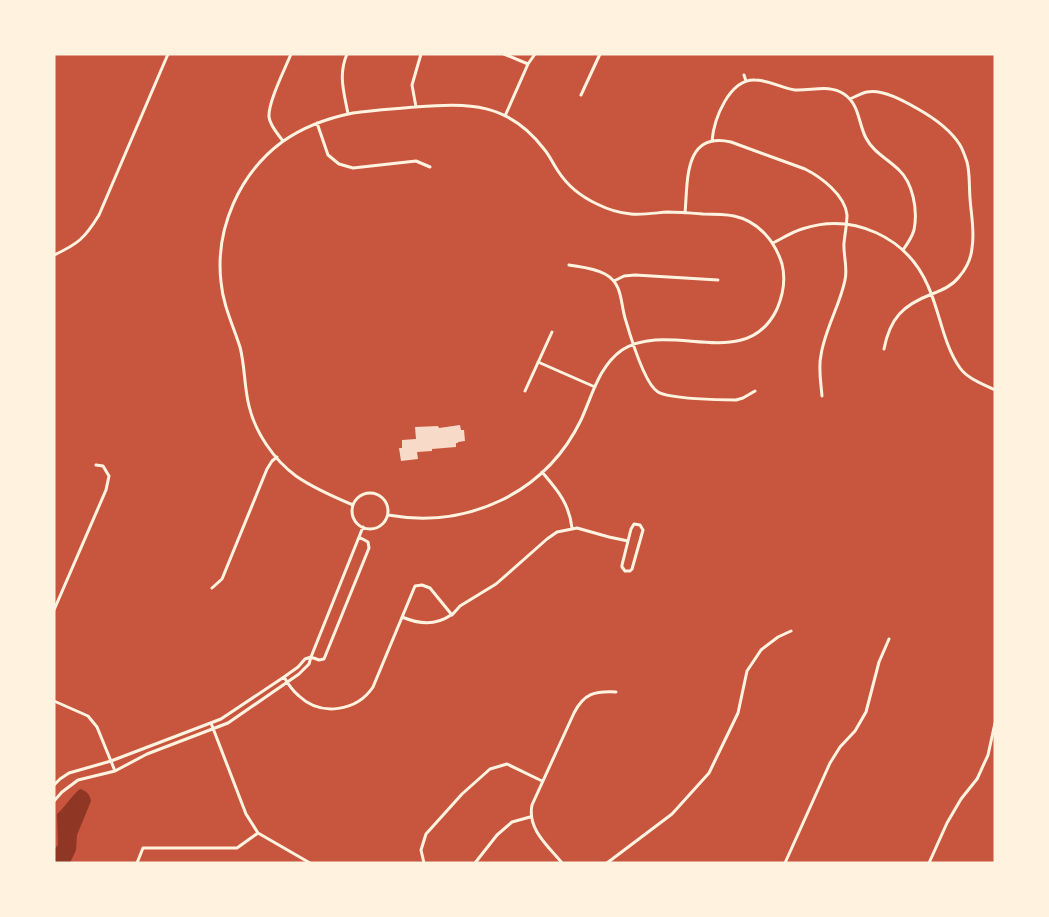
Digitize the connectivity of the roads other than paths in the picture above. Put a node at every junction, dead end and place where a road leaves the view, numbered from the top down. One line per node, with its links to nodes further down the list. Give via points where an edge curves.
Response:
1 (168, 54): 24 (street, via 99,215 84,237)
2 (291, 54): 17 (street, via 269,117)
3 (347, 54): 14 (street, via 342,74)
4 (421, 54): 13 (street, via 412,85)
5 (504, 54): 8 (street)
6 (535, 54): 8 (street)
7 (600, 54): 11 (street)
8 (528, 64): 15 (street)
9 (744, 75): 10 (street)
10 (746, 81): 12 (street, via 764,81 797,90 832,89); 18 (street, via 728,96 715,123)
11 (581, 95)
12 (850, 99): 23 (street, via 868,143 900,171 910,189 915,225); 28 (street, via 873,92 909,103 944,127 964,154 973,234 971,256 953,283)
13 (416, 107): 14 (street); 15 (street, via 469,105)
14 (348, 114): 16 (street)
15 (505, 116): 20 (street, via 530,133 568,184 592,202 630,214)
16 (317, 123): 17 (street); 19 (street, via 328,155 339,164 353,168 416,161)
17 (283, 141): 38 (street, via 260,162 231,208 220,260 222,290 242,355 251,413)
18 (712, 141): 20 (street, via 700,147 690,162); 21 (street, via 731,142 810,171 841,198)
19 (430, 167)
20 (686, 213): 22 (street, via 736,216 758,227)
21 (847, 224): 22 (street, via 812,226); 23 (street, via 877,232); 37 (street, via 846,278 820,360)
22 (773, 243): 30 (street, via 782,267 783,288 774,314 755,334 730,343 666,339)
23 (903, 250): 28 (street, via 923,274)
24 (54, 255)
25 (569, 265): 27 (street, via 599,272)
26 (718, 280): 27 (street, via 635,275)
27 (614, 281): 30 (street)
28 (932, 294): 31 (street, via 900,313 889,330); 34 (street, via 961,368)
29 (552, 332): 32 (street)
30 (634, 344): 33 (street, via 609,363); 36 (street, via 646,379 659,393 736,400)
31 (884, 349)
32 (538, 362): 33 (street); 35 (street)
33 (595, 387): 40 (street, via 571,437)
34 (995, 390)
35 (525, 391)
36 (755, 391)
37 (822, 396)
38 (277, 457): 41 (street, via 304,481); 47 (street, via 267,469 222,579)
39 (96, 465): 48 (street, via 103,466 109,476 106,490)
40 (542, 472): 42 (street, via 507,498 473,511 438,518); 44 (street, via 566,503)
41 (353, 505): 42 (street, via 366,494 378,495 386,503); 43 (street, via 353,516)
42 (388, 515): 43 (street, via 378,527)
43 (363, 527): 45 (street)
44 (572, 528): 46 (street); 49 (street, via 552,535 496,584)
45 (359, 537): 53 (street); 53 (street, via 368,542 369,548 324,658)
46 (628, 540): 46 (street, via 622,567 625,571 633,566 643,530 640,525 632,526)
47 (212, 588)
48 (54, 609)
49 (452, 615): 50 (street, via 427,623); 50 (street, via 430,588 422,585 415,586)
50 (402, 617): 55 (street, via 376,681 357,703 340,709 323,708 300,698)
51 (791, 631): 74 (street, via 761,650 747,671 738,713 710,773 672,814)
52 (889, 639): 75 (street, via 866,712 830,763)
53 (311, 657): 54 (street); 55 (street, via 306,668)
54 (284, 677): 55 (street); 58 (street)
55 (288, 683): 60 (street)
56 (616, 692): 63 (street, via 597,692 580,702)
57 (54, 701): 61 (street, via 88,716 97,727)
58 (211, 723): 60 (street); 61 (street)
59 (995, 723): 76 (street, via 988,755 977,779 947,823)
60 (213, 729): 62 (street, via 147,754); 67 (street, via 246,814)
61 (111, 761): 62 (street); 64 (street, via 69,773)
62 (115, 771): 65 (street, via 78,780)
63 (542, 781): 66 (street); 71 (street, via 507,764 490,769 426,834 421,850)
64 (54, 785)
65 (54, 801)
66 (530, 817): 72 (street, via 512,822); 73 (street, via 535,830)
67 (258, 833): 68 (street); 69 (street, via 237,848 143,848)
68 (303, 861): 70 (street)
69 (137, 863)
70 (310, 863)
71 (424, 863)
72 (476, 863)
73 (562, 863)
74 (607, 863)
75 (785, 863)
76 (929, 863)

